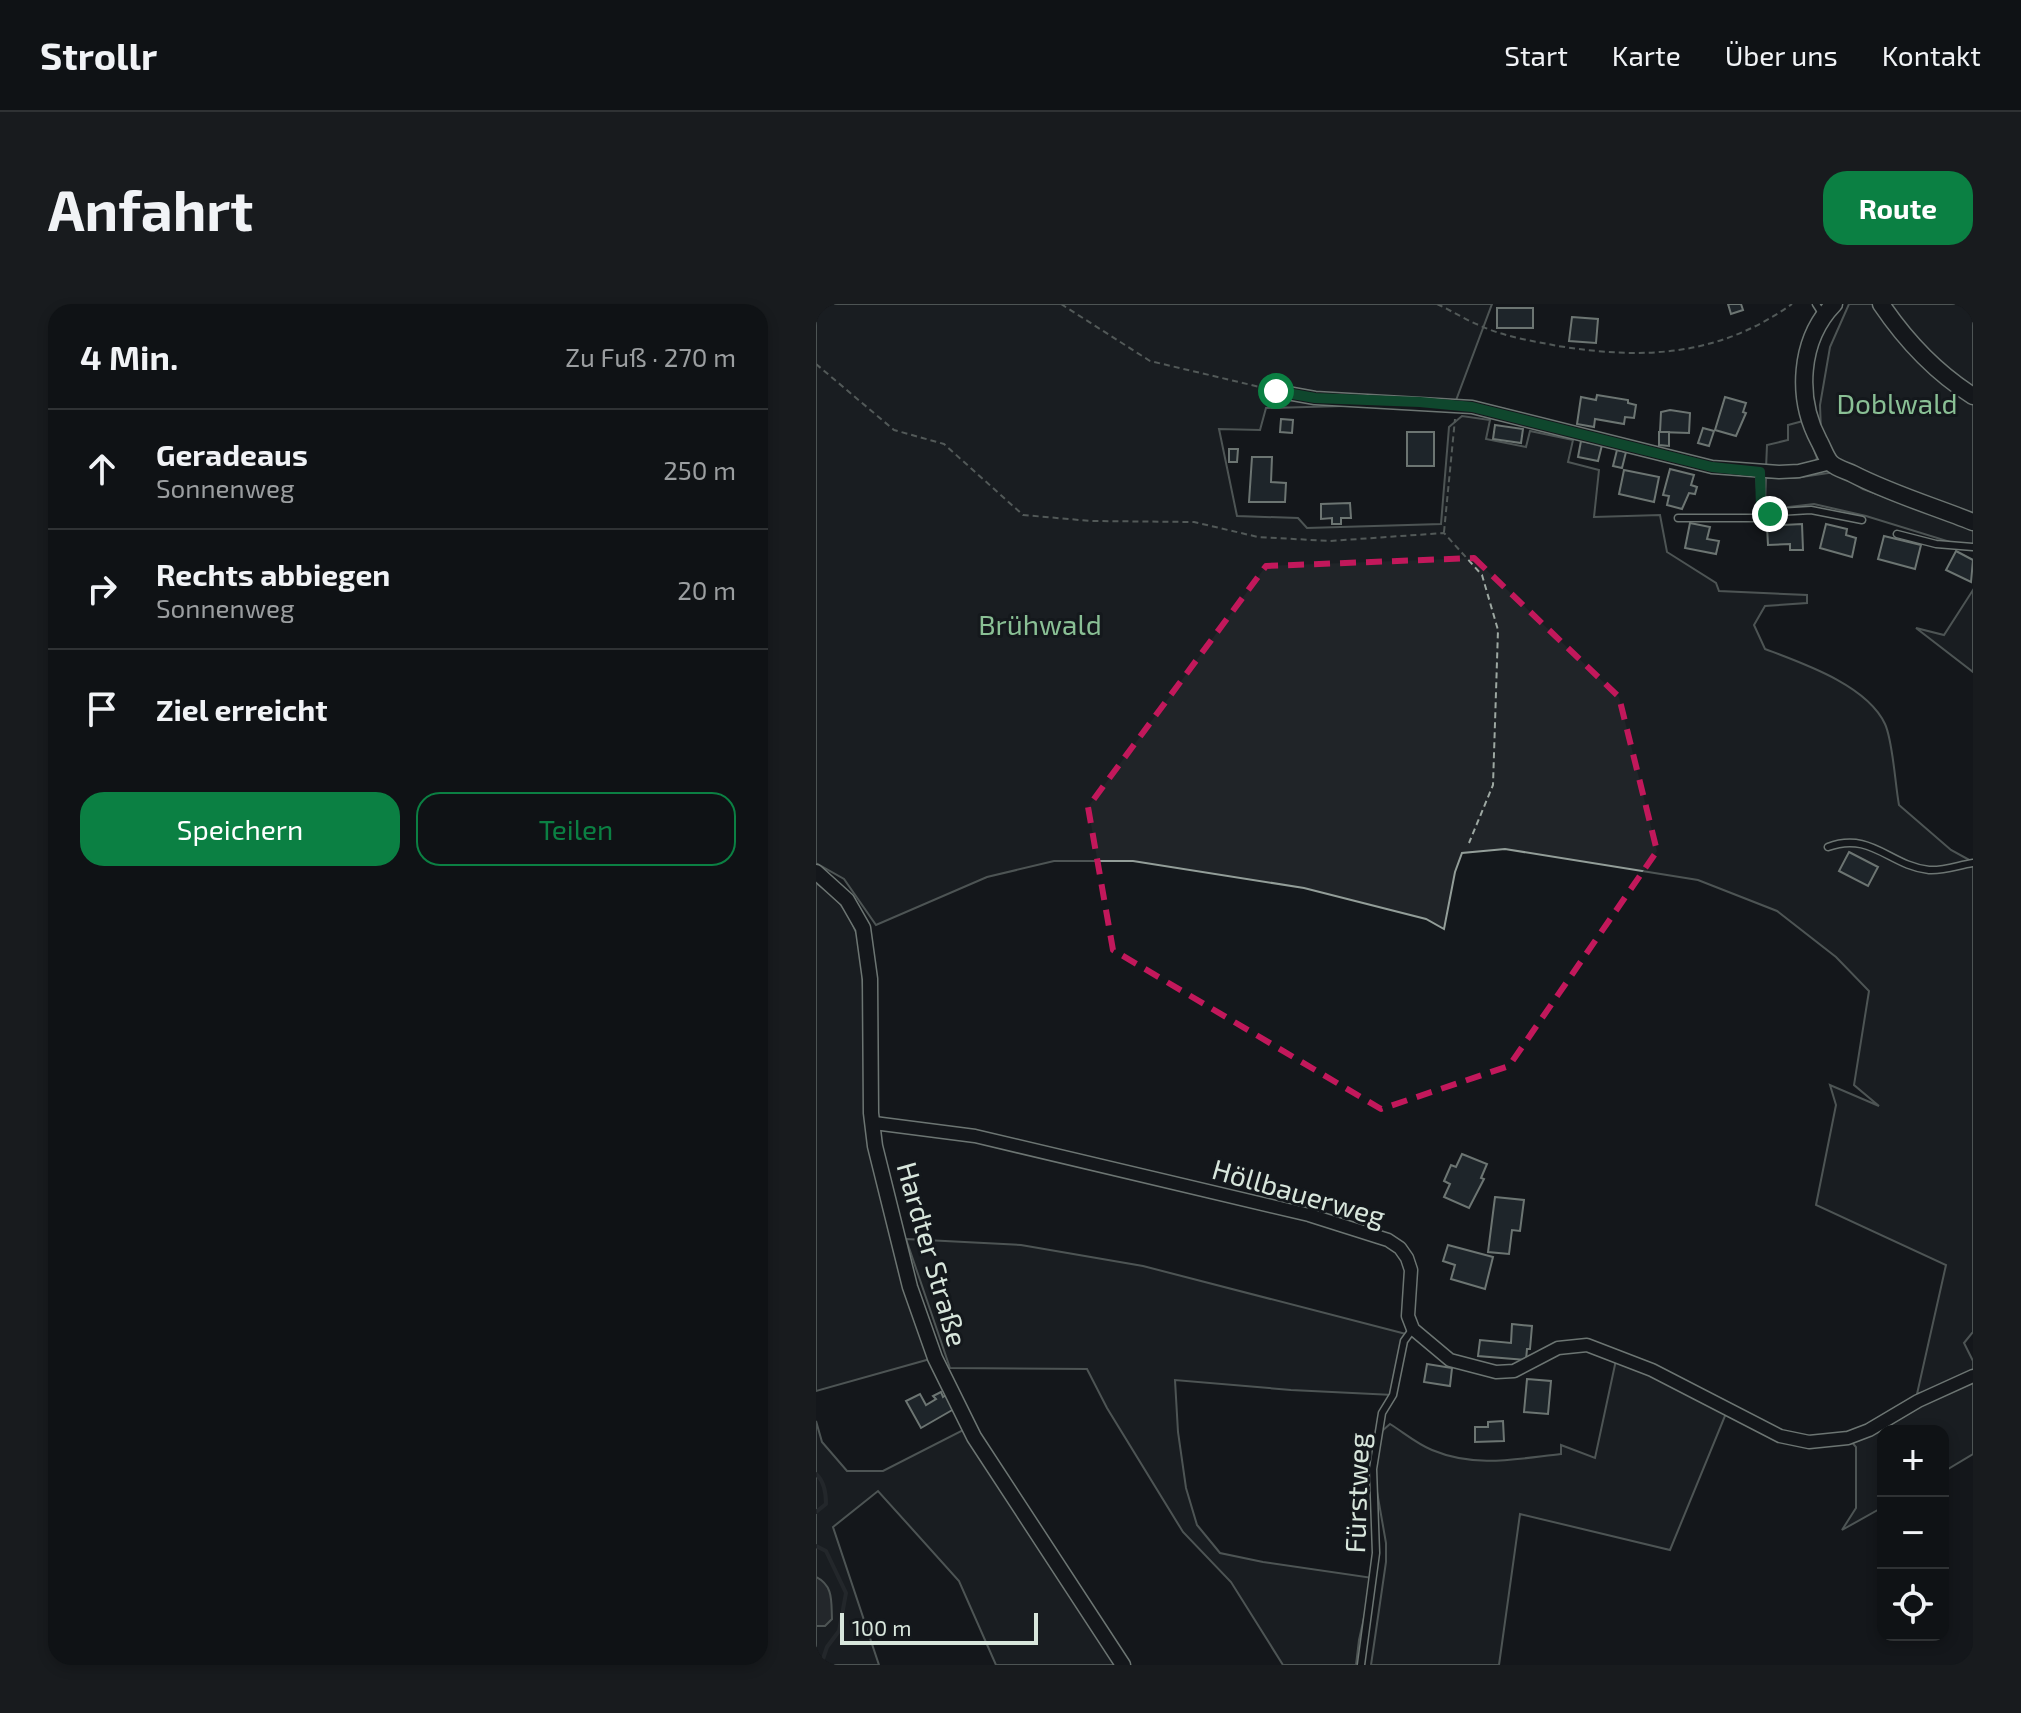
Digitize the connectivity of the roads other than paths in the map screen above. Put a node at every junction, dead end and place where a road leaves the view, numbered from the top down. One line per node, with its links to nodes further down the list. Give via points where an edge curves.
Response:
1 (1881, 304): 4 (main road, via 1923,356)
2 (1824, 308): 5 (main road, via 1808,347 1806,402)
3 (1276, 391): 6 (street, via 1472,407 1712,467)
4 (1973, 396)
5 (1831, 463): 6 (street); 10 (main road)
6 (1760, 472): 7 (lane)
7 (1763, 513): 8 (lane, via 1754,518); 9 (lane, via 1811,510)
8 (1678, 518)
9 (1862, 520)
10 (1973, 522)
11 (1897, 534): 12 (lane)
12 (1973, 547)
13 (1828, 847): 14 (lane, via 1861,843 1927,869)
14 (1973, 863)
15 (816, 872): 16 (street, Hardter Straße, via 847,900 863,928 870,979)
16 (874, 1123): 17 (street, Höllbauerweg, via 975,1136 1309,1215 1388,1240 1400,1248 1411,1270 1408,1316); 19 (street, Hardter Straße, via 890,1213 935,1358 974,1437)
17 (1413, 1329): 18 (street, via 1450,1360 1496,1372 1514,1371 1558,1348 1595,1347 1780,1436 1809,1442 1869,1430); 20 (lane, Fürstweg, via 1404,1341 1393,1395 1379,1427 1373,1469 1376,1553)
18 (1973, 1376)
19 (1123, 1665)
20 (1361, 1665)

